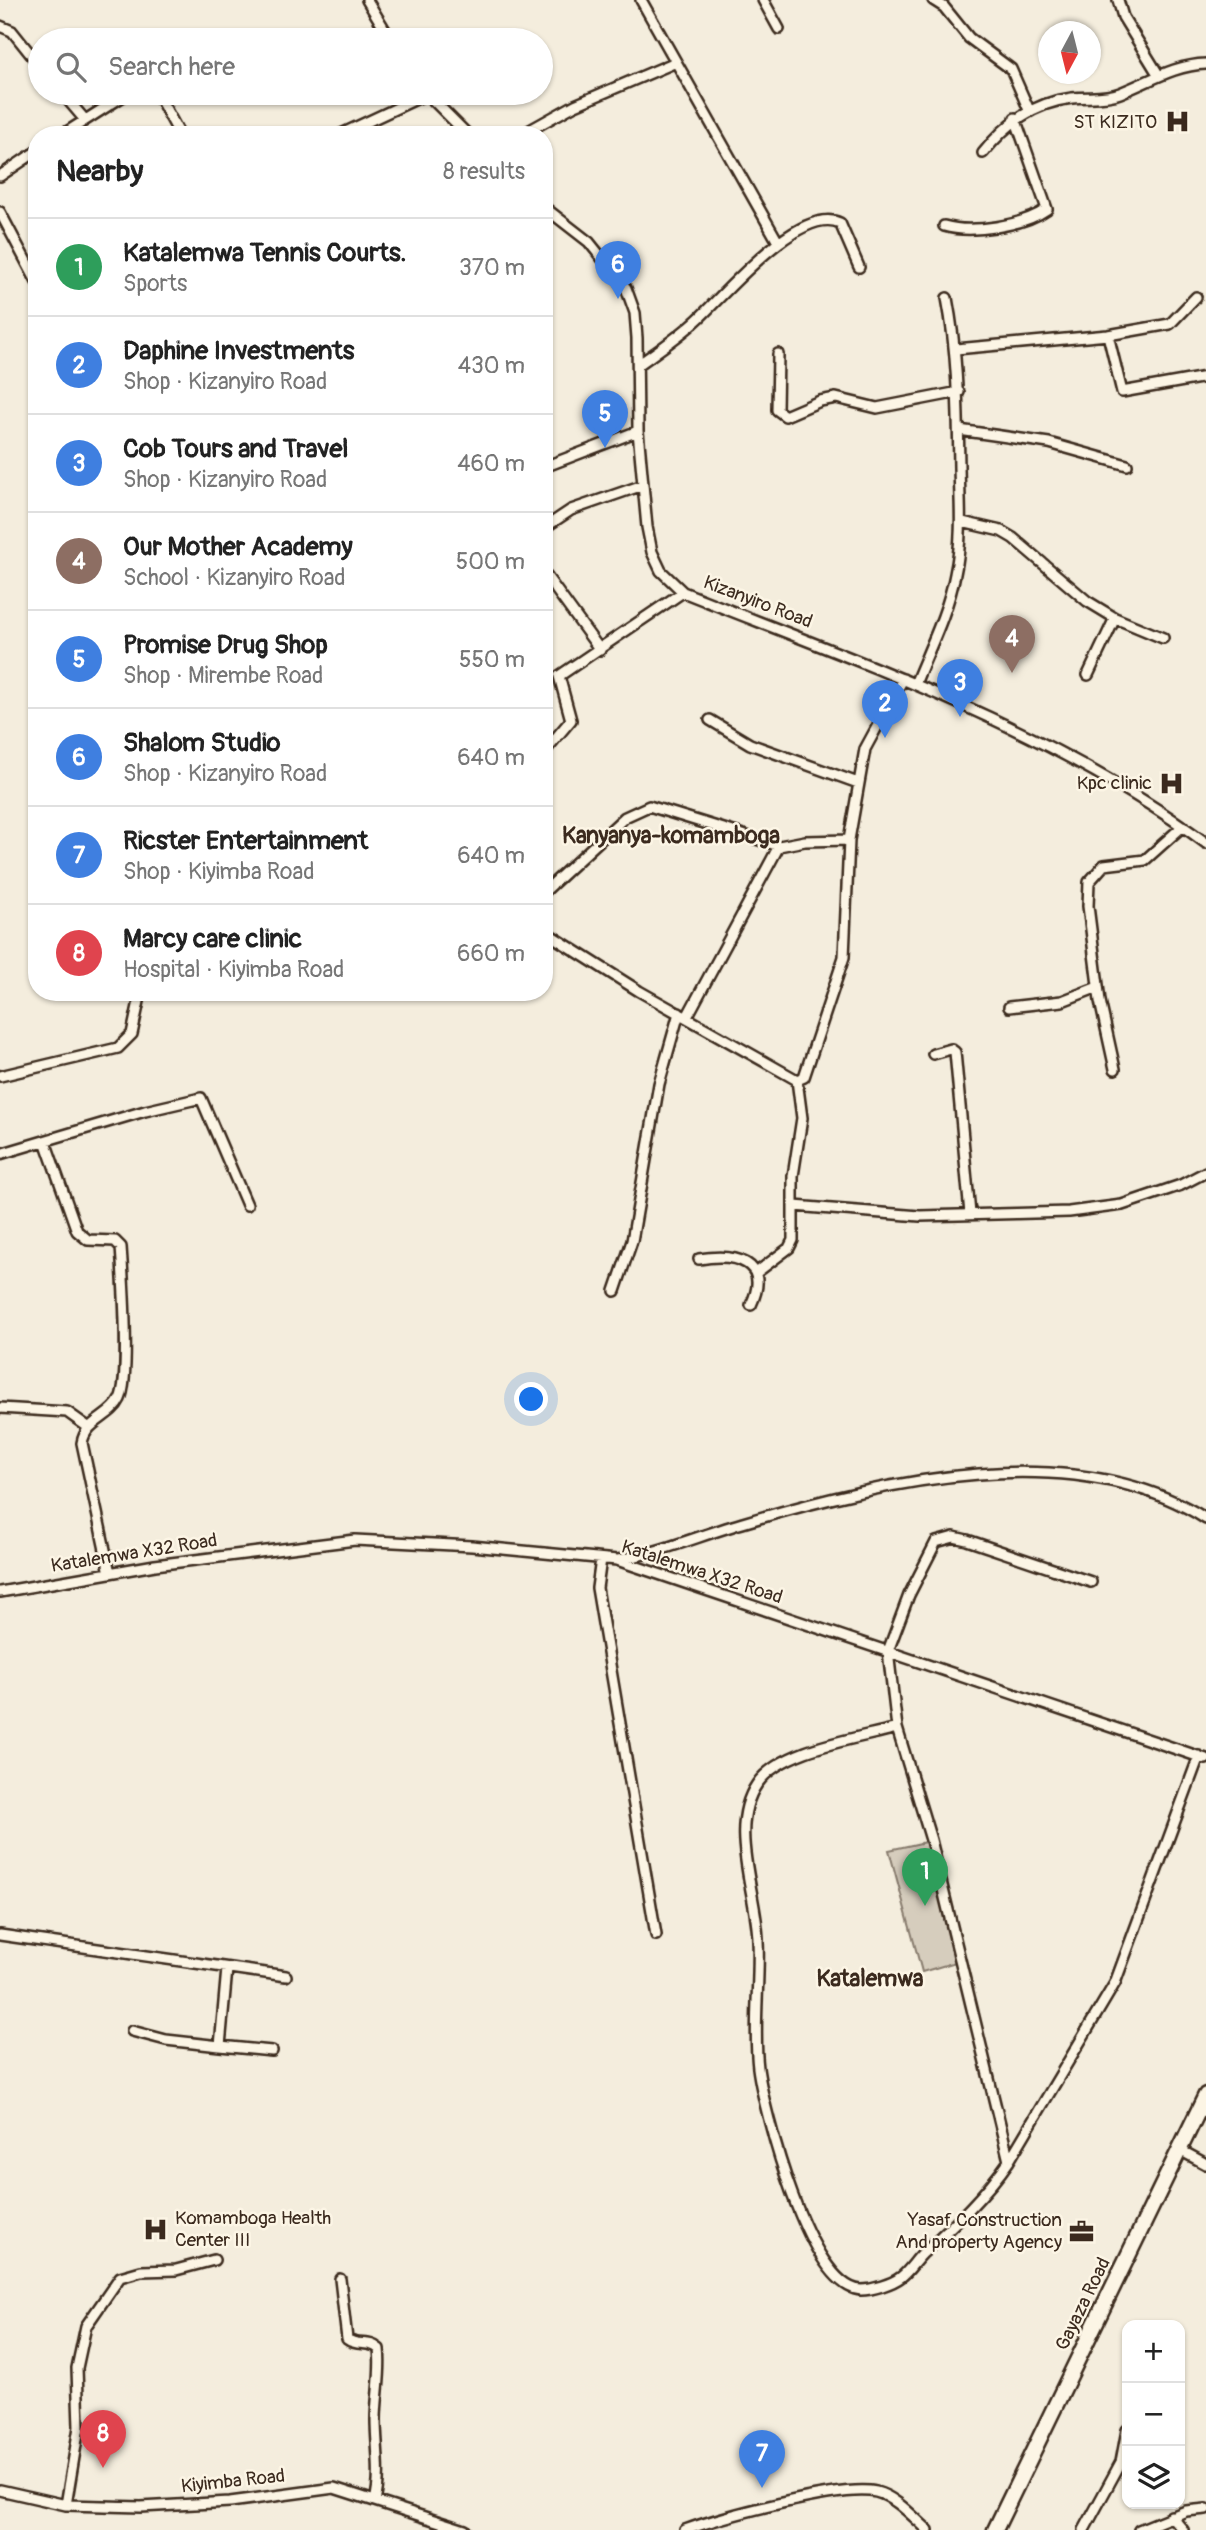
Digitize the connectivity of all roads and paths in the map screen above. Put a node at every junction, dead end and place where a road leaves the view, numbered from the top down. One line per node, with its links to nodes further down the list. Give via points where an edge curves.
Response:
1 (367, 0): 7 (street)
2 (763, 0): 8 (street)
3 (933, 0): 18 (street, via 969,38 1011,69)
4 (1118, 0): 12 (street, via 1123,17)
5 (644, 1): 10 (street)
6 (0, 26): 9 (street, via 12,31)
7 (384, 28)
8 (779, 29)
9 (28, 51)
10 (676, 62): 25 (street); 32 (street)
11 (1206, 64): 12 (street)
12 (1158, 74): 18 (street, via 1108,97 1072,98)
13 (72, 105): 20 (street)
14 (109, 105): 20 (street)
15 (164, 105): 22 (street)
16 (401, 105): 23 (street)
17 (438, 105): 24 (street)
18 (1029, 110): 19 (street)
19 (1015, 118): 26 (street); 31 (street, via 1047,209 996,227)
20 (85, 120): 21 (street)
21 (76, 126)
22 (175, 126)
23 (358, 126)
24 (459, 126)
25 (537, 126)
26 (983, 153)
27 (28, 157): 28 (street)
28 (0, 176)
29 (0, 212): 33 (street)
30 (553, 214): 40 (street, Kizanyiro Road, via 589,242 626,288 635,313)
31 (943, 226)
32 (778, 242): 34 (street, via 809,226 835,220 844,227); 40 (street, via 699,318)
33 (28, 265)
34 (859, 267)
35 (1196, 297): 37 (street, via 1170,324)
36 (947, 298): 38 (street)
37 (1108, 335): 38 (street); 41 (street, via 1122,392)
38 (956, 349): 42 (street)
39 (778, 354): 42 (street, via 777,410 785,416 836,398 877,408)
40 (638, 365): 44 (street, Kizanyiro Road)
41 (1206, 377)
42 (959, 392): 43 (street)
43 (959, 430): 46 (street, via 1049,443); 49 (street)
44 (638, 431): 45 (street); 47 (street, Kizanyiro Road)
45 (553, 464)
46 (1127, 465)
47 (643, 485): 48 (street, via 570,510); 51 (street, Kizanyiro Road, via 652,552 661,571)
48 (553, 521)
49 (962, 522): 52 (street, via 1013,538 1087,601); 57 (street, via 955,575)
50 (553, 585): 54 (street)
51 (683, 592): 54 (street); 56 (street, Kizanyiro Road)
52 (1115, 618): 53 (street); 55 (street)
53 (1163, 638)
54 (600, 650): 59 (street, via 559,676 571,720)
55 (1088, 675)
56 (903, 679): 57 (street, Kizanyiro Road); 60 (street, via 867,743)
57 (915, 684): 61 (street, Kizanyiro Road, via 1034,736)
58 (710, 720): 60 (street, via 750,744)
59 (553, 741)
60 (858, 783): 62 (street)
61 (1183, 826): 63 (street, Kizanyiro Road); 67 (street, via 1145,860 1104,865 1089,882)
62 (849, 840): 64 (street); 74 (street, via 842,968 804,1077)
63 (1206, 843)
64 (779, 846): 65 (street, via 649,806 625,817); 70 (street, via 706,986)
65 (553, 884)
66 (553, 936): 70 (street)
67 (1098, 987): 69 (street, via 1062,1001); 72 (street)
68 (139, 1001): 73 (street, via 132,1034 118,1048)
69 (1009, 1007)
70 (683, 1015): 74 (street); 83 (street, via 659,1084 632,1241)
71 (933, 1054): 80 (street, via 956,1052)
72 (1115, 1069)
73 (0, 1076)
74 (797, 1080): 79 (street, via 802,1118 793,1176)
75 (45, 1141): 76 (street); 78 (street, via 201,1098); 86 (street, via 77,1231 88,1240 115,1241 121,1247 122,1396 117,1406)
76 (0, 1154)
77 (1206, 1172): 80 (street, via 1122,1205 1069,1212)
78 (247, 1205)
79 (794, 1206): 80 (street, via 888,1215); 82 (street, via 789,1248)
80 (970, 1214)
81 (699, 1259): 82 (street, via 733,1258)
82 (756, 1273): 84 (street, via 758,1289)
83 (615, 1291)
84 (751, 1305)
85 (0, 1408): 86 (street, via 67,1412)
86 (88, 1427): 90 (street, via 82,1443)
87 (1206, 1519): 89 (street, via 1159,1496 1108,1479 1074,1474 959,1476 825,1501)
88 (601, 1559): 89 (street, Katalemwa X32 Road); 90 (street, Katalemwa X32 Road, via 380,1539); 97 (street, via 597,1588)
89 (617, 1560): 93 (street, Katalemwa X32 Road)
90 (110, 1573): 92 (street, Katalemwa X32 Road)
91 (1091, 1582): 93 (street, via 967,1540 943,1538 936,1542 909,1595)
92 (0, 1592)
93 (888, 1651): 94 (street); 95 (street, Katalemwa X32 Road)
94 (897, 1728): 105 (street, via 931,1840); 105 (street, via 773,1768 757,1784 747,1808 747,1858 758,1938 758,2067 774,2136 788,2190 807,2230 834,2276 845,2286 862,2290 900,2278)
95 (1202, 1758): 105 (street, via 1115,1983)
96 (0, 1935): 98 (street)
97 (656, 1935)
98 (227, 1969): 99 (street); 101 (street)
99 (286, 1976)
100 (132, 2031): 101 (street)
101 (220, 2046): 102 (street)
102 (272, 2051)
103 (1206, 2095): 104 (main road, Gayaza Road)
104 (1180, 2150): 106 (street); 118 (main road, Gayaza Road)
105 (1009, 2161)
106 (1206, 2164)
107 (214, 2260): 112 (street, via 120,2277 86,2326 78,2350 79,2427)
108 (340, 2280): 111 (street, via 347,2339 379,2349 379,2485)
109 (1124, 2446): 119 (street, via 1121,2462)
110 (0, 2490): 112 (street, Kiyimba Road)
111 (375, 2501): 112 (street, Kiyimba Road, via 334,2488 230,2502); 115 (street, Kiyimba Road)
112 (66, 2505)
113 (1206, 2509): 114 (street)
114 (1171, 2516): 120 (street); 121 (street)
115 (466, 2530)
116 (685, 2530): 117 (street, via 725,2517 861,2491 877,2492 894,2501)
117 (928, 2530)
118 (995, 2530)
119 (1084, 2530)
120 (1139, 2530)
121 (1183, 2530)

